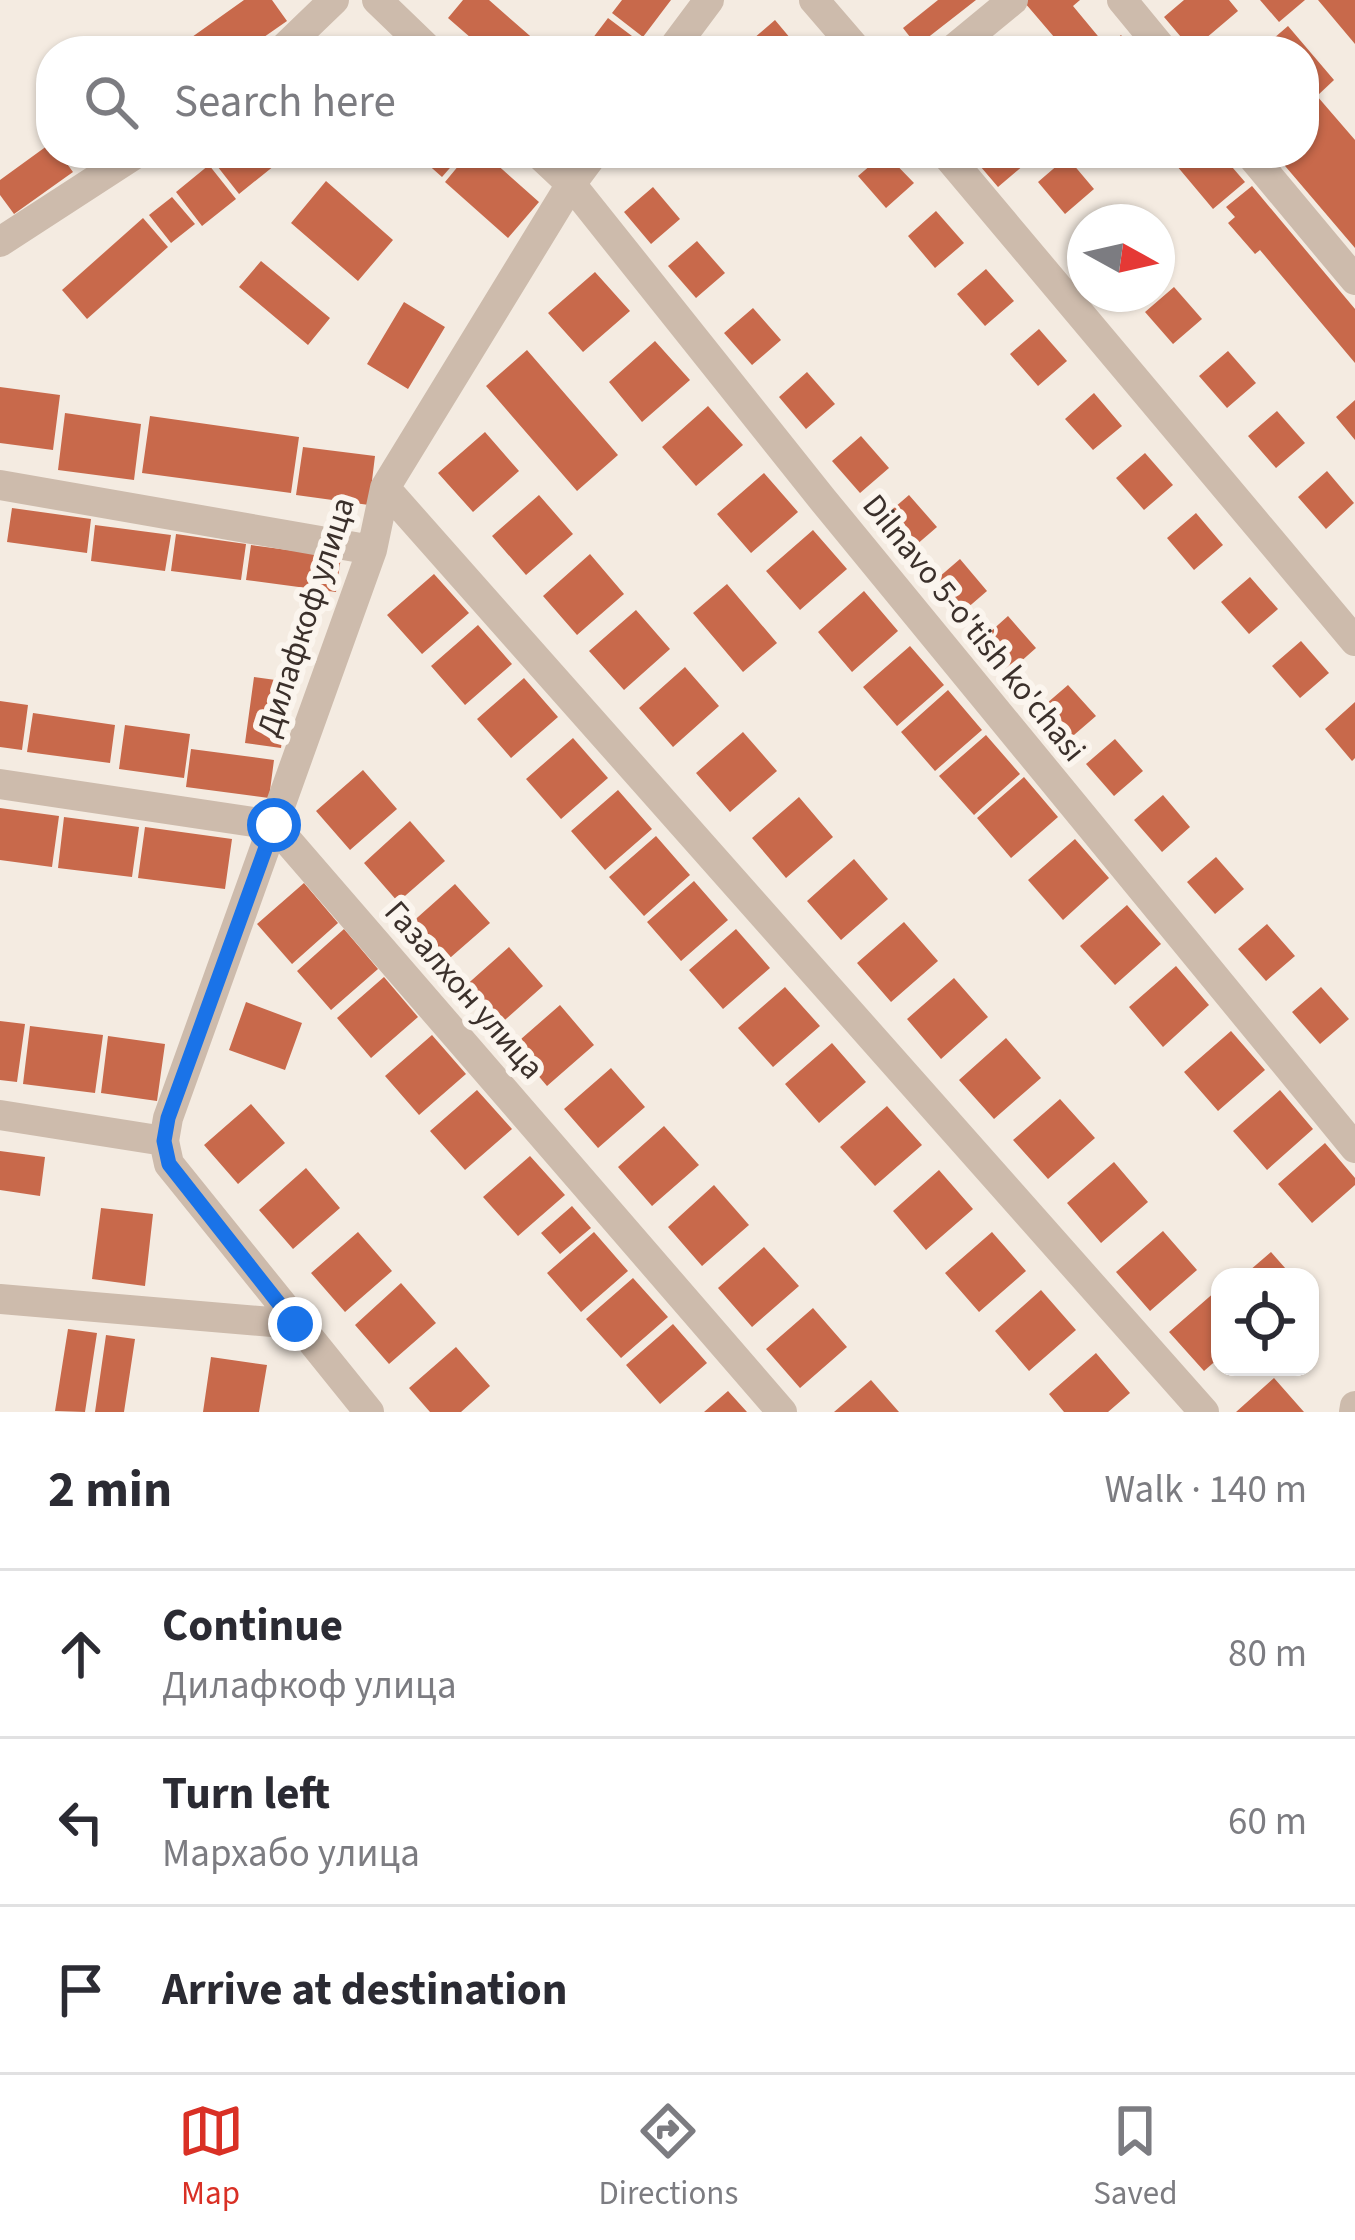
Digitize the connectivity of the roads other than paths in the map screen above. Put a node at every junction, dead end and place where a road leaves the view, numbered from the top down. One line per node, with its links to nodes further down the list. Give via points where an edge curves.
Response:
1 (334, 0): 7 (street)
2 (377, 0): 8 (street)
3 (710, 0): 9 (street)
4 (814, 0): 10 (street)
5 (1013, 0): 11 (street)
6 (1122, 0): 12 (street)
7 (297, 36)
8 (414, 36)
9 (682, 36)
10 (846, 36)
11 (969, 36)
12 (1152, 36)
13 (114, 168): 19 (street)
14 (554, 168): 18 (street, Dilnavo 5-o'tish ko'chasi)
15 (583, 168): 18 (street, Дилафкоф улица)
16 (958, 168): 24 (street)
17 (1262, 168): 20 (street)
18 (571, 184): 22 (street, Дилафкоф улица); 29 (street, Dilnavo 5-o'tish ko'chasi)
19 (0, 242)
20 (1355, 280)
21 (0, 485): 23 (street)
22 (386, 488): 23 (street, Дилафкоф улица); 34 (street)
23 (372, 550): 26 (street, Дилафкоф улица)
24 (1355, 640)
25 (0, 784): 26 (street)
26 (274, 825): 28 (street, Дилафкоф улица); 33 (street, Газалхон улица)
27 (0, 1114): 28 (street)
28 (164, 1141): 31 (street, via 169,1164)
29 (1355, 1148)
30 (0, 1299): 31 (street)
31 (295, 1324): 32 (street)
32 (368, 1412)
33 (782, 1412)
34 (1204, 1412)

